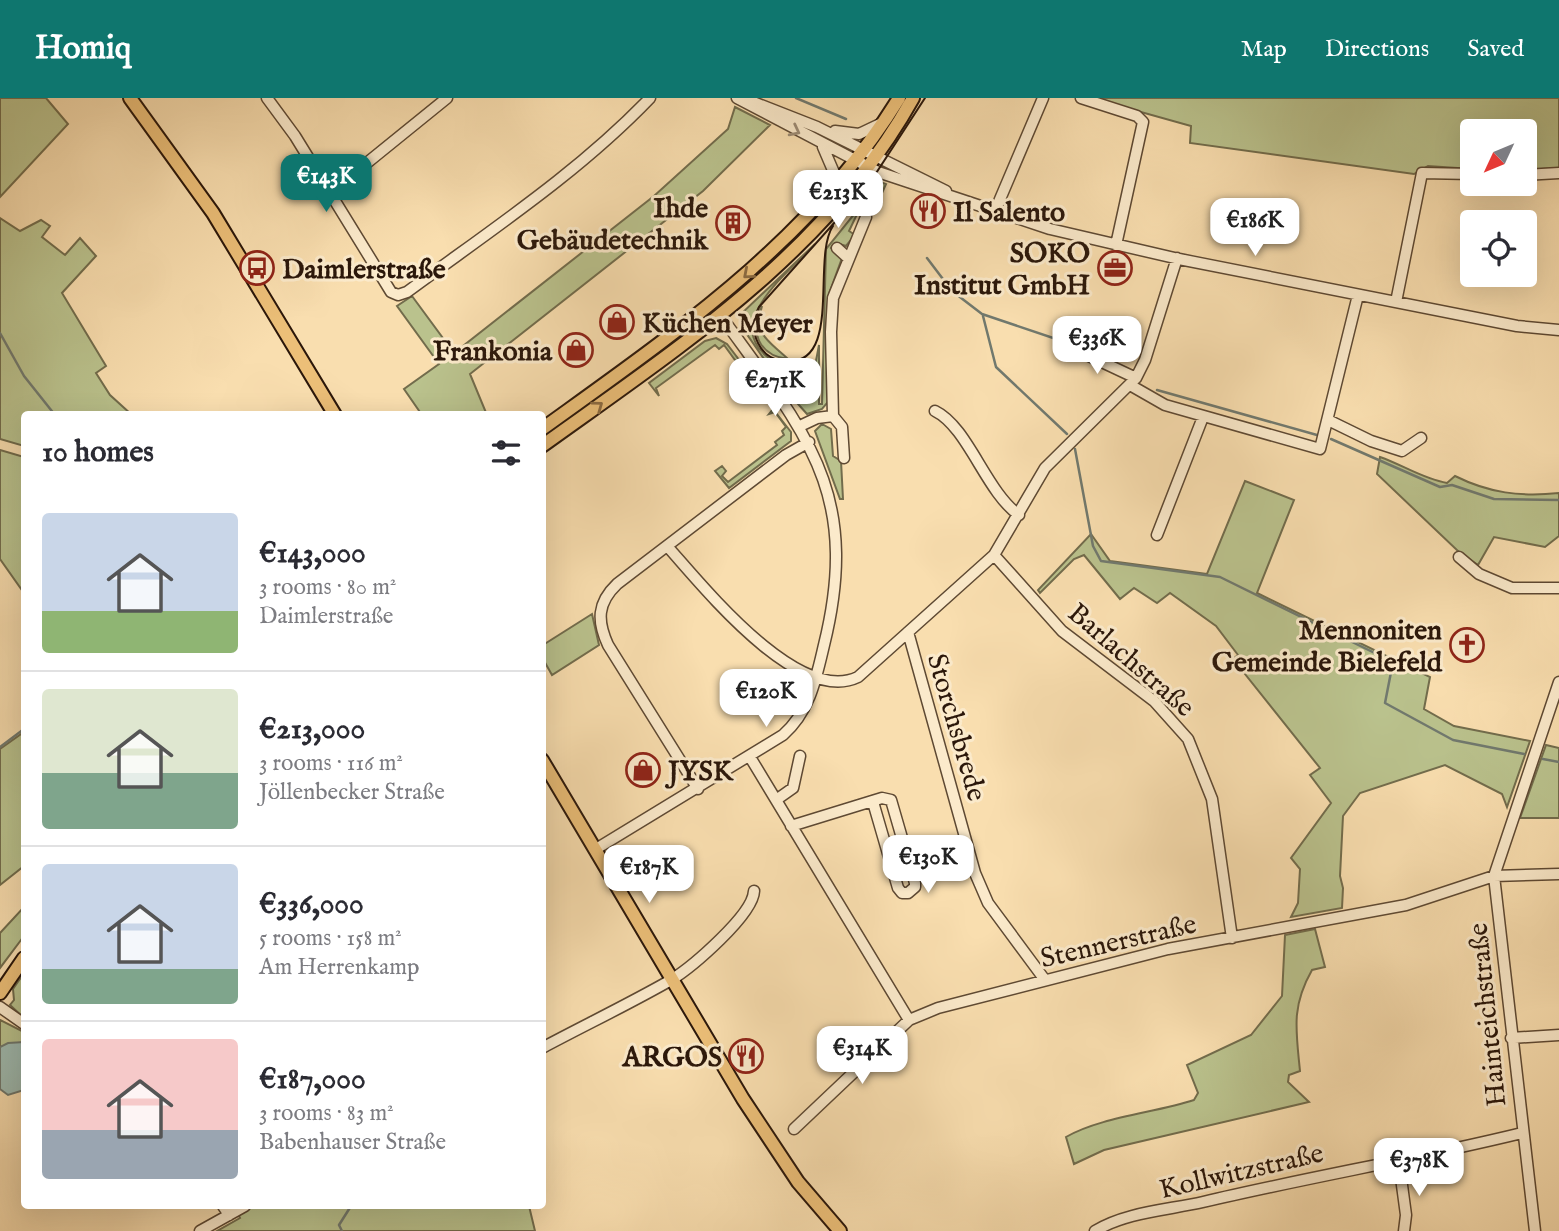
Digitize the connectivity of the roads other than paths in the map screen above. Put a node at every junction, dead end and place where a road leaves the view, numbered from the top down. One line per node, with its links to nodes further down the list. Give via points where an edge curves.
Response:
1 (130, 98): 34 (main road, via 220,224)
2 (267, 98): 20 (street)
3 (447, 98): 20 (street)
4 (650, 98): 20 (street, via 575,168 401,295 391,292)
5 (737, 98): 13 (street, one-way to 13)
6 (742, 98): 12 (street)
7 (899, 98): 11 (main road)
8 (913, 98): 15 (main road)
9 (1043, 98): 21 (street)
10 (1080, 98): 23 (street, via 1143,122)
11 (888, 116): 12 (street, via 870,131 857,134); 14 (main road)
12 (817, 127): 14 (street)
13 (821, 144): 14 (street); 19 (street, via 835,175)
14 (859, 157): 15 (street); 19 (main road)
15 (872, 162): 21 (street, via 919,188); 30 (main road, via 797,250)
16 (1559, 173): 18 (street)
17 (1460, 174): 28 (street, via 1422,173)
18 (1537, 174)
19 (830, 191): 29 (main road, one-way to 29, via 783,242)
20 (331, 192)
21 (995, 211): 23 (street)
22 (866, 218): 25 (street)
23 (1116, 246): 26 (street)
24 (837, 248): 25 (street)
25 (848, 258): 36 (street, via 832,305)
26 (1177, 258): 27 (street); 33 (street, via 1145,360)
27 (1358, 295): 28 (street); 38 (street)
28 (1396, 302): 31 (street)
29 (712, 304): 30 (main road); 39 (main road)
30 (720, 316): 40 (street); 43 (main road, one-way to 30)
31 (1559, 330)
32 (1070, 347): 33 (street)
33 (1133, 381): 37 (street, via 1155,401); 45 (street, via 1054,458)
34 (333, 411)
35 (935, 411): 45 (street, via 949,422)
36 (833, 416): 40 (street); 44 (street, via 842,427)
37 (1203, 417): 38 (street, via 1320,449); 46 (street)
38 (1328, 420): 41 (street, via 1402,451)
39 (546, 426)
40 (800, 426): 42 (street)
41 (1421, 438)
42 (809, 442): 47 (street); 52 (street, via 828,491 836,552 831,613)
43 (546, 443)
44 (844, 458)
45 (1019, 515): 48 (street)
46 (1157, 535)
47 (667, 546): 52 (street, via 757,640 789,667); 57 (street, via 609,592 600,609 600,622 608,645)
48 (994, 555): 51 (street); 65 (street, Barlachstraße, via 1062,632 1154,701 1188,739 1212,799)
49 (1459, 557): 50 (street, via 1479,574 1512,588)
50 (1559, 588)
51 (908, 632): 52 (street, via 851,680); 68 (street, Storchsbrede, via 975,873 988,903)
52 (816, 676): 55 (street, via 799,719 783,736)
53 (1559, 682): 63 (street, Hainteichstraße)
54 (800, 756): 58 (street, via 793,788)
55 (750, 757): 57 (street); 58 (street)
56 (546, 767): 61 (main road)
57 (698, 789): 61 (street)
58 (776, 800): 60 (street)
59 (873, 802): 59 (street, via 898,888 908,893 915,883 893,804 887,798); 60 (street)
60 (791, 826): 71 (street)
61 (596, 849): 67 (main road)
62 (1559, 874): 63 (street)
63 (1494, 876): 65 (street, Stennerstraße, via 1406,905); 74 (street, Hainteichstraße)
64 (754, 891): 67 (street, via 753,899 730,928)
65 (1232, 937): 68 (street, Stennerstraße)
66 (21, 962): 69 (main road)
67 (674, 978): 75 (street); 81 (main road, via 743,1099 799,1182)
68 (1045, 980): 71 (street, Stennerstraße)
69 (0, 993)
70 (0, 1007): 72 (street)
71 (909, 1020): 76 (street, Stennerstraße)
72 (21, 1022)
73 (1559, 1035): 74 (street)
74 (1511, 1038): 77 (street, Hainteichstraße)
75 (546, 1046)
76 (794, 1129)
77 (1522, 1133): 78 (street, Kollwitzstraße); 84 (street, Hainteichstraße)
78 (1399, 1163): 82 (street, Kollwitzstraße, via 1294,1180 1128,1218); 83 (street)
79 (226, 1210): 80 (street)
80 (200, 1231)
81 (840, 1231)
82 (1095, 1231)
83 (1404, 1231)
84 (1535, 1231)

